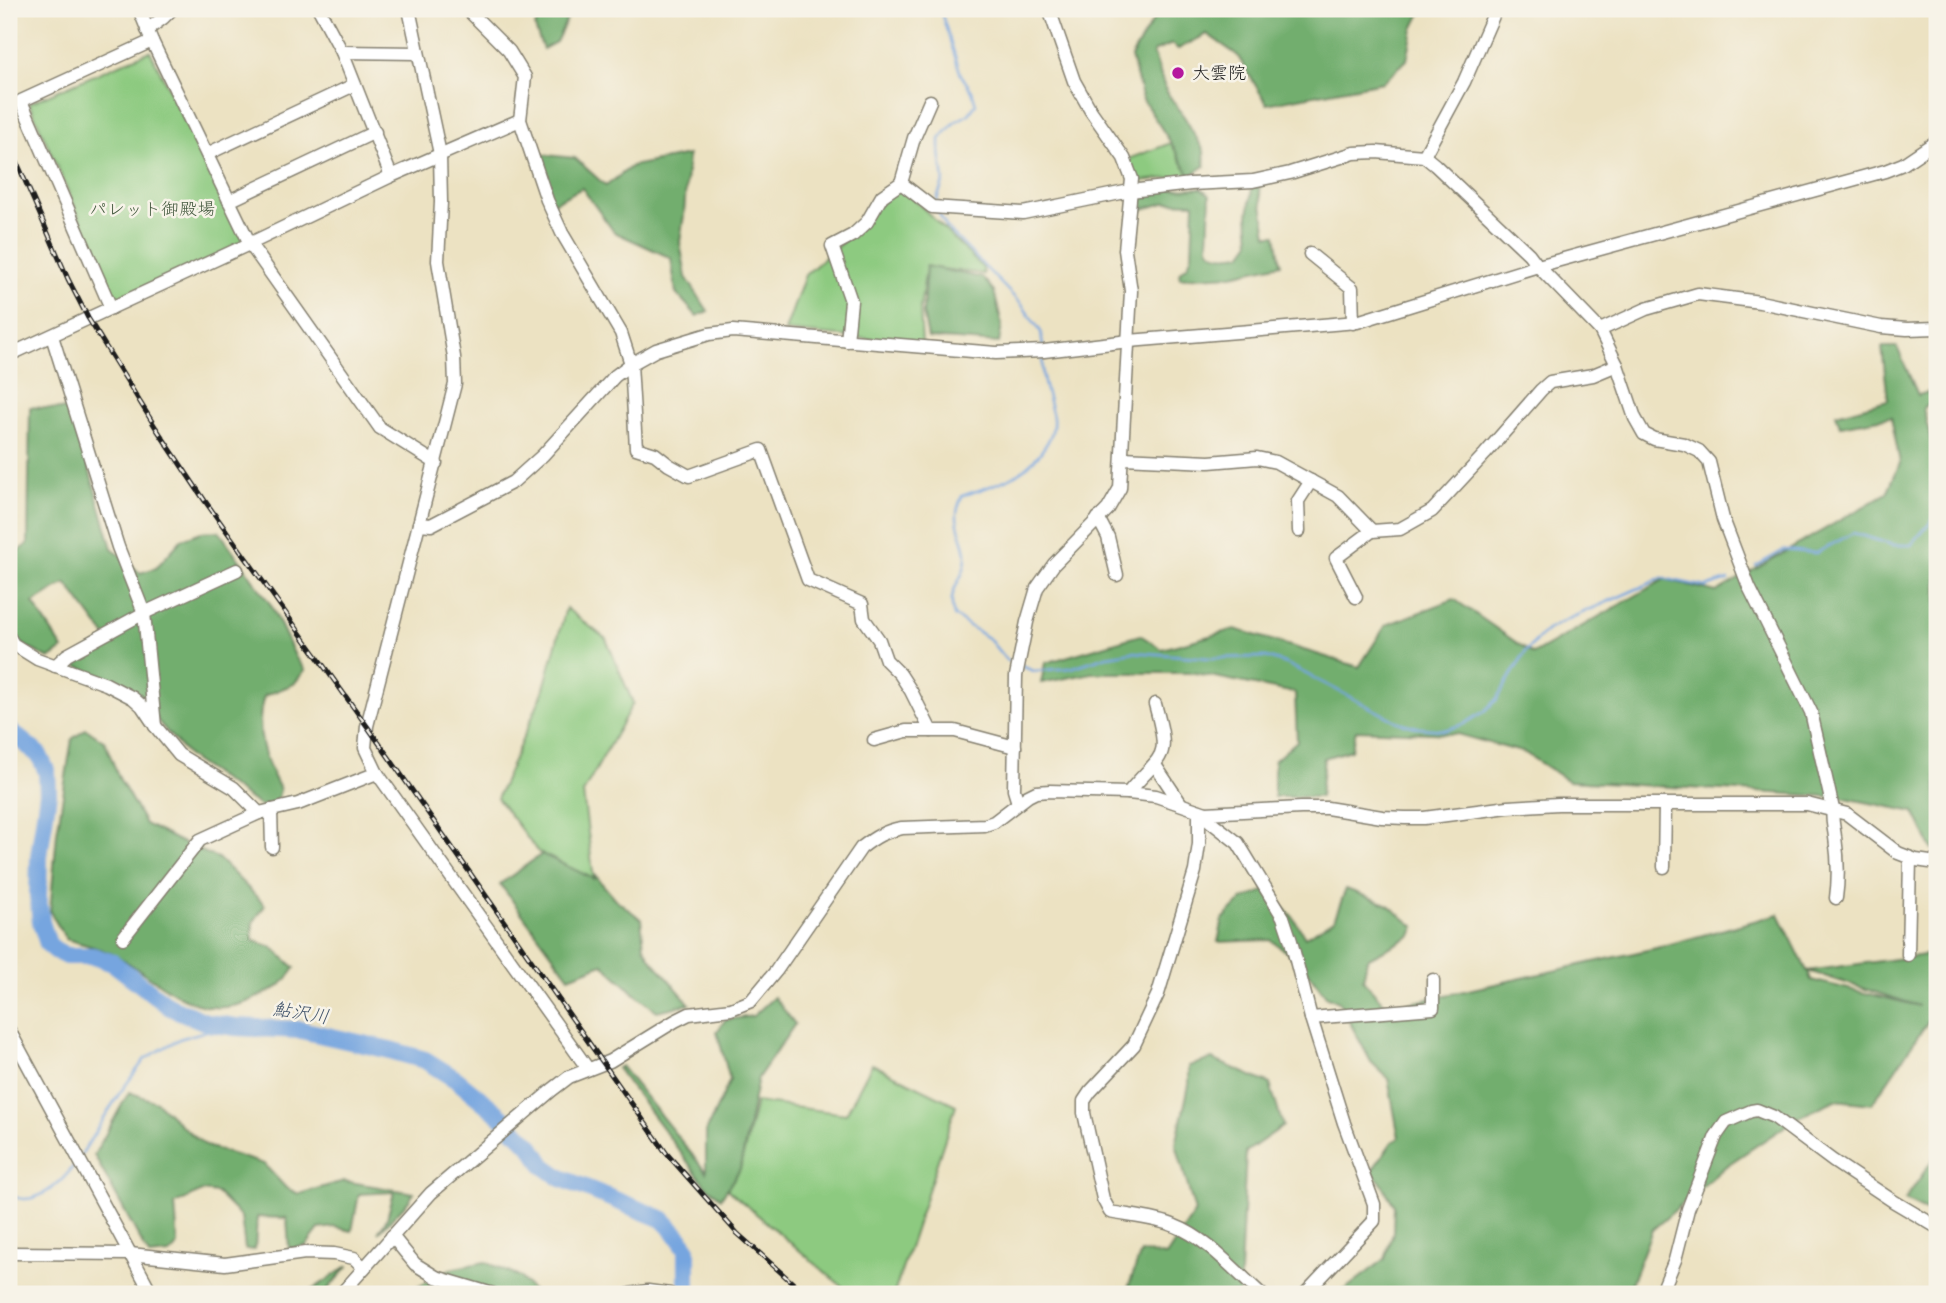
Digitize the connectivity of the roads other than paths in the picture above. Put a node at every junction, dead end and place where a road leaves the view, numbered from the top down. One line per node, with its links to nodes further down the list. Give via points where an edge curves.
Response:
1 (139, 9): 8 (street)
2 (172, 9): 8 (street)
3 (320, 9): 9 (street)
4 (409, 9): 10 (street)
5 (467, 9): 13 (street, via 509,51 525,77)
6 (1049, 9): 21 (street, via 1074,80 1124,158 1132,179)
7 (1496, 9): 18 (street)
8 (149, 35): 16 (street); 26 (street, via 21,101)
9 (342, 52): 10 (street); 11 (street)
10 (417, 53): 17 (street)
11 (354, 85): 14 (street); 16 (street)
12 (930, 101): 20 (street)
13 (520, 120): 17 (street); 34 (street, via 562,233 621,333)
14 (375, 132): 19 (street); 22 (street)
15 (1937, 141): 25 (street, via 1885,171)
16 (206, 154): 22 (street)
17 (440, 154): 19 (street); 37 (street, via 438,261 455,384)
18 (1424, 156): 21 (street, via 1353,153 1253,181); 25 (street)
19 (391, 176): 23 (street)
20 (901, 183): 21 (street, via 932,206 1023,214); 31 (street, via 882,196 853,235 832,246 851,302)
21 (1130, 191): 32 (street, via 1125,250 1131,291)
22 (229, 201): 23 (street)
23 (250, 244): 26 (street); 37 (street, via 380,428)
24 (1310, 254): 27 (street, via 1352,288)
25 (1538, 266): 27 (street); 29 (street)
26 (111, 308): 30 (street)
27 (1353, 323): 32 (street)
28 (1937, 328): 29 (street, via 1881,327 1698,294 1646,309)
29 (1600, 330): 35 (street)
30 (52, 336): 33 (street); 46 (street, via 118,547)
31 (847, 341): 32 (street, via 996,353); 34 (street, via 733,331 656,350)
32 (1129, 341): 36 (street)
33 (9, 355)
34 (631, 364): 40 (street, via 513,482 431,525); 51 (street, via 636,448 655,454 689,476 761,450 808,580 862,604 864,619 886,660 900,674)
35 (1617, 365): 42 (street, via 1593,375 1550,382 1432,511 1400,529); 60 (street, via 1644,435 1691,447 1709,462 1723,519 1749,587 1811,712)
36 (1123, 458): 38 (street, via 1209,462 1257,458 1276,462); 39 (street, via 1120,488)
37 (436, 463): 40 (street)
38 (1311, 481): 41 (street, via 1298,501); 42 (street, via 1338,496)
39 (1098, 519): 44 (street, via 1108,537); 53 (street, via 1037,588 1016,676)
40 (419, 524): 55 (street, via 365,738)
41 (1299, 531)
42 (1372, 531): 45 (street, via 1336,558)
43 (237, 570): 46 (street)
44 (1117, 575)
45 (1356, 597)
46 (144, 612): 48 (street); 50 (street)
47 (9, 637): 48 (street, via 13,644)
48 (55, 666): 50 (street, via 133,698)
49 (1155, 704): 54 (street, via 1164,747)
50 (156, 727): 61 (street, via 179,755)
51 (932, 731): 52 (street); 53 (street, via 955,731)
52 (874, 740)
53 (1015, 747): 57 (street)
54 (1155, 765): 56 (street); 58 (street)
55 (377, 774): 61 (street); 73 (street)
56 (1128, 793): 57 (street, via 1036,792); 58 (street)
57 (1018, 803): 73 (street, via 985,825 880,833 861,848 751,1001 731,1009 688,1014)
58 (1181, 804): 62 (street)
59 (1665, 804): 60 (street, via 1807,804); 62 (street, via 1558,804 1424,818 1327,808); 66 (street)
60 (1833, 809): 64 (street); 67 (street, via 1839,879)
61 (265, 812): 63 (street); 68 (street, via 200,840)
62 (1202, 812): 71 (street, via 1238,843 1283,917); 84 (street, via 1195,871 1157,994 1134,1045 1090,1092 1084,1113 1110,1213 1174,1225 1190,1233)
63 (272, 848)
64 (1910, 858): 65 (street); 69 (street)
65 (1937, 863)
66 (1664, 867)
67 (1836, 898)
68 (123, 938)
69 (1908, 955)
70 (1433, 980): 71 (street, via 1433,1008)
71 (1311, 1018): 85 (street, via 1374,1204 1374,1221)
72 (9, 1030): 77 (street)
73 (588, 1069): 75 (street, via 569,1077 508,1127 431,1193)
74 (1937, 1227): 86 (street, via 1843,1168 1774,1117 1751,1111 1726,1122 1716,1136)
75 (392, 1236): 78 (street); 81 (street, via 415,1264 436,1277)
76 (9, 1253): 77 (street)
77 (131, 1254): 78 (street, via 225,1264 305,1253 334,1254 354,1258); 79 (street)
78 (364, 1268): 80 (street)
79 (152, 1294)
80 (341, 1294)
81 (493, 1294)
82 (630, 1294): 83 (street)
83 (666, 1294)
84 (1261, 1294)
85 (1305, 1294)
86 (1661, 1294)

